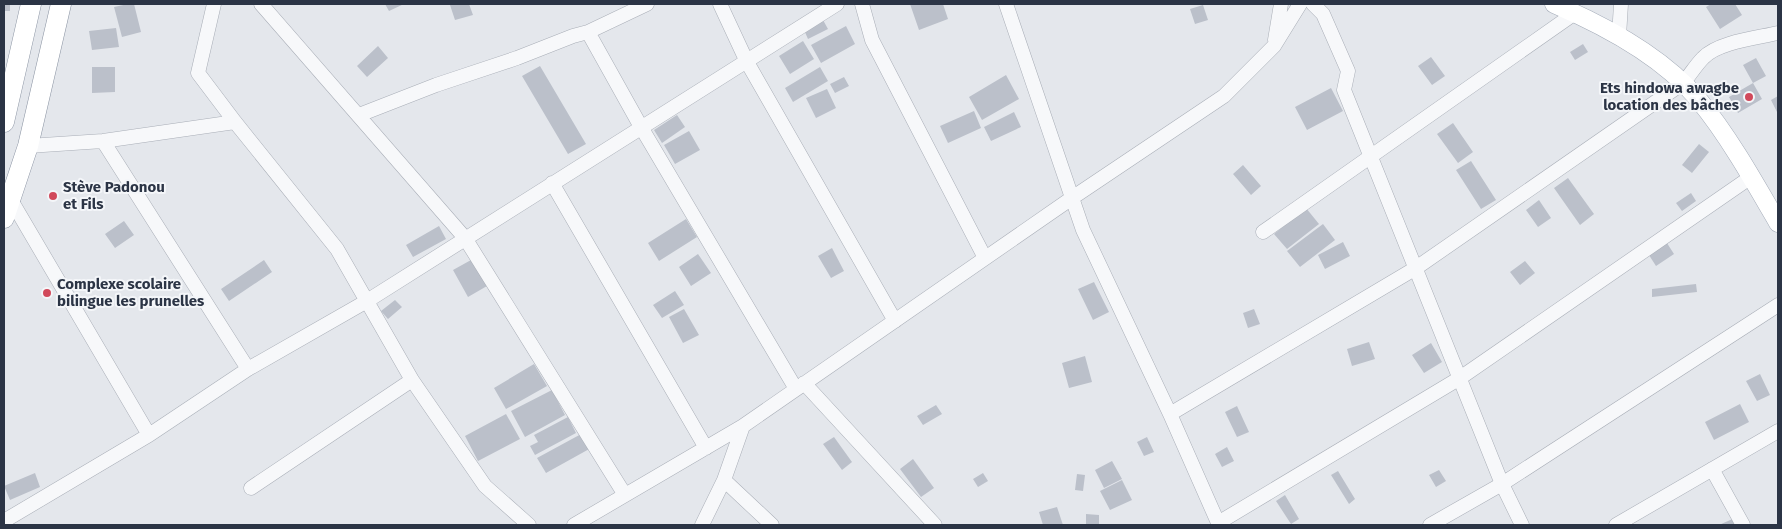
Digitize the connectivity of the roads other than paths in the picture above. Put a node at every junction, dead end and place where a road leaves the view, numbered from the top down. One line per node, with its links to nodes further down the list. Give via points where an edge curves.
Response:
1 (31, 4): 23 (highway)
2 (61, 4): 27 (highway)
3 (214, 4): 24 (street, via 198,73)
4 (261, 4): 22 (street)
5 (647, 4): 16 (street)
6 (720, 4): 20 (street)
7 (837, 4): 20 (street)
8 (862, 4): 36 (street, via 872,40)
9 (1006, 4): 31 (street)
10 (1281, 4): 19 (street)
11 (1300, 4): 19 (street)
12 (1313, 4): 28 (street, via 1323,14 1348,71 1344,90)
13 (1554, 4): 15 (main road)
14 (1621, 4): 18 (street)
15 (1575, 13): 18 (main road); 28 (street)
16 (588, 32): 22 (street, via 436,84); 25 (street)
17 (1778, 33): 21 (street, via 1719,48 1704,56)
18 (1619, 36): 21 (main road)
19 (1274, 46): 31 (street, via 1224,96)
20 (747, 62): 25 (street); 40 (street)
21 (1683, 83): 29 (main road, via 1709,112); 37 (street)
22 (359, 115): 35 (street)
23 (4, 122)
24 (235, 122): 26 (street); 38 (street, via 337,249)
25 (641, 127): 30 (street); 44 (street)
26 (103, 141): 27 (street); 41 (street)
27 (28, 146): 32 (highway)
28 (1370, 157): 34 (street); 37 (street)
29 (1751, 177): 33 (main road); 42 (street)
30 (552, 183): 35 (street); 49 (street)
31 (1072, 198): 36 (street); 45 (street, via 1083,230)
32 (7, 209): 48 (street)
33 (1778, 223)
34 (1263, 232)
35 (464, 238): 38 (street); 54 (street)
36 (985, 258): 40 (street)
37 (1416, 268): 42 (street); 45 (street)
38 (367, 301): 41 (street); 43 (street)
39 (1778, 305): 52 (street)
40 (895, 321): 44 (street)
41 (248, 369): 48 (street)
42 (1460, 378): 52 (street); 56 (street)
43 (412, 380): 53 (street); 57 (street, via 485,486)
44 (800, 386): 46 (street); 61 (street)
45 (1170, 414): 56 (street)
46 (743, 426): 49 (street); 51 (street)
47 (1778, 432): 50 (street)
48 (149, 435): 55 (street)
49 (706, 448): 54 (street)
50 (1712, 469): 64 (street); 65 (street)
51 (724, 480): 59 (street); 60 (street)
52 (1502, 484): 62 (street); 63 (street)
53 (250, 488)
54 (626, 495): 58 (street)
55 (4, 521)
56 (1219, 524)
57 (529, 525)
58 (574, 525)
59 (702, 525)
60 (772, 525)
61 (935, 525)
62 (1430, 525)
63 (1522, 525)
64 (1616, 525)
65 (1743, 525)

